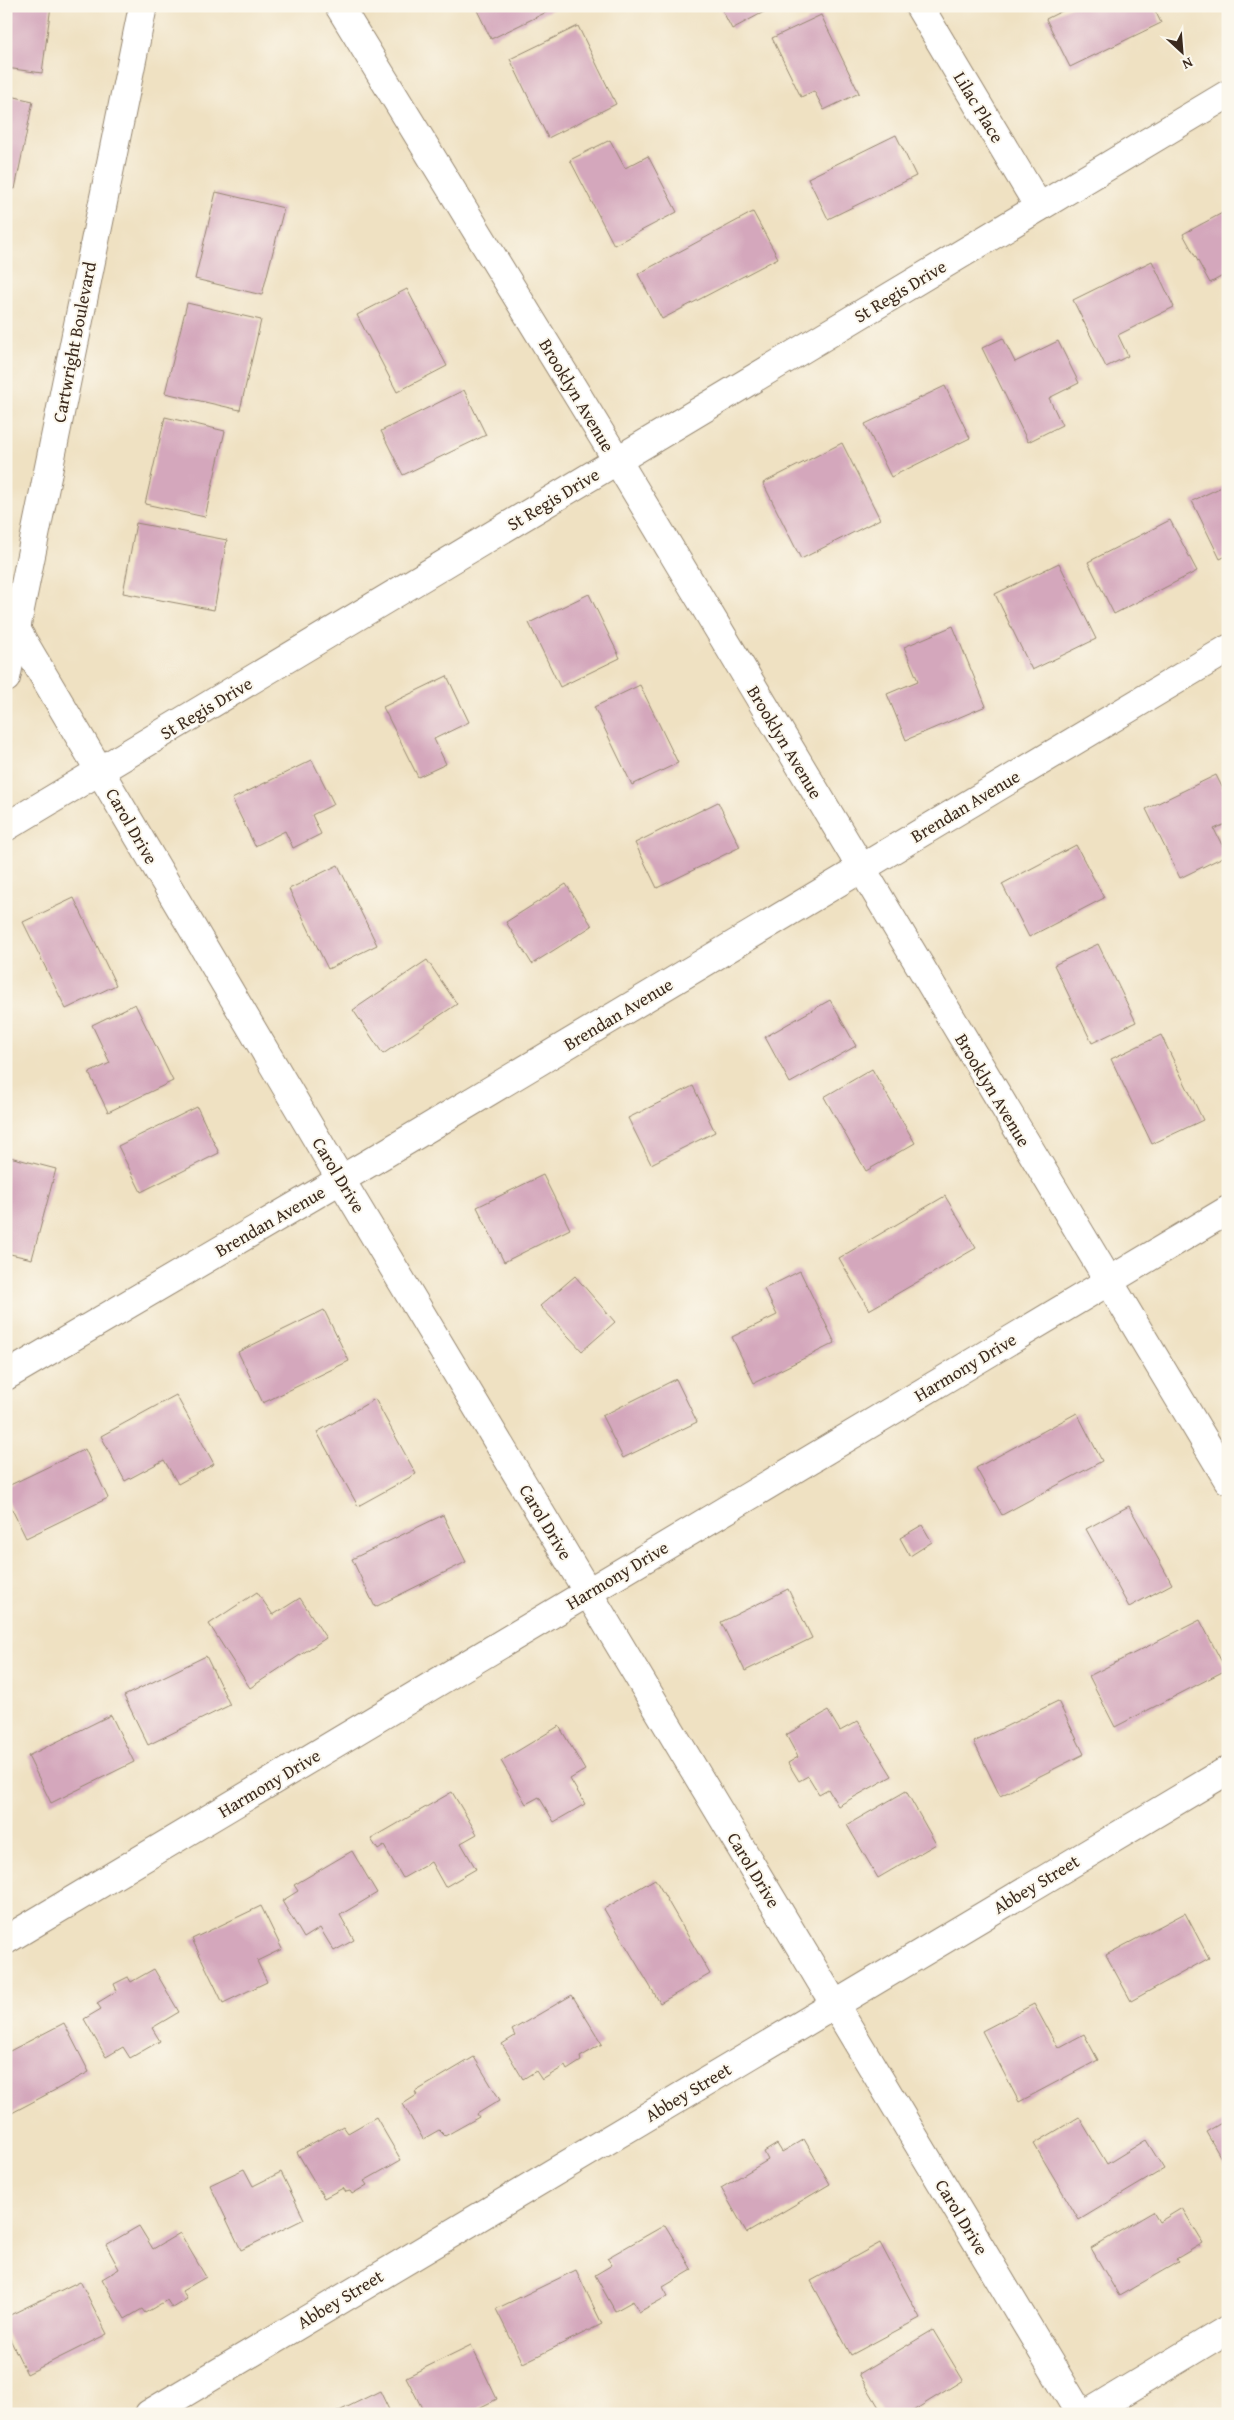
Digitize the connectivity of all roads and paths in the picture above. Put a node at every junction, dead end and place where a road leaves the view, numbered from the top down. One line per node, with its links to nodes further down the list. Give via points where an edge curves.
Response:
1 (143, 6): 7 (street, Cartwright Boulevard)
2 (339, 6): 6 (street, Brooklyn Avenue)
3 (919, 6): 5 (street, Lilac Place)
4 (1228, 94): 5 (street, St Regis Drive)
5 (1039, 207): 6 (street, St Regis Drive)
6 (617, 460): 10 (street, St Regis Drive); 12 (street, Brooklyn Avenue)
7 (16, 629): 9 (street, Cartwright Boulevard); 10 (street, Carol Drive)
8 (1228, 649): 12 (street, Brendan Avenue)
9 (6, 678)
10 (100, 771): 11 (street, St Regis Drive); 13 (street, Carol Drive)
11 (6, 827)
12 (861, 868): 13 (street, Brendan Avenue); 15 (street, Brooklyn Avenue)
13 (341, 1180): 16 (street, Brendan Avenue); 18 (street, Carol Drive)
14 (1228, 1210): 15 (street, Harmony Drive)
15 (1108, 1282): 17 (street, Brooklyn Avenue); 18 (street, Harmony Drive)
16 (6, 1376)
17 (1228, 1480)
18 (588, 1592): 20 (street, Harmony Drive); 21 (street, Carol Drive)
19 (1228, 1770): 21 (street, Abbey Street)
20 (6, 1940)
21 (835, 2004): 23 (street, Abbey Street); 24 (street, Carol Drive)
22 (1228, 2329): 25 (street)
23 (149, 2414)
24 (1080, 2414)
25 (1087, 2414)

